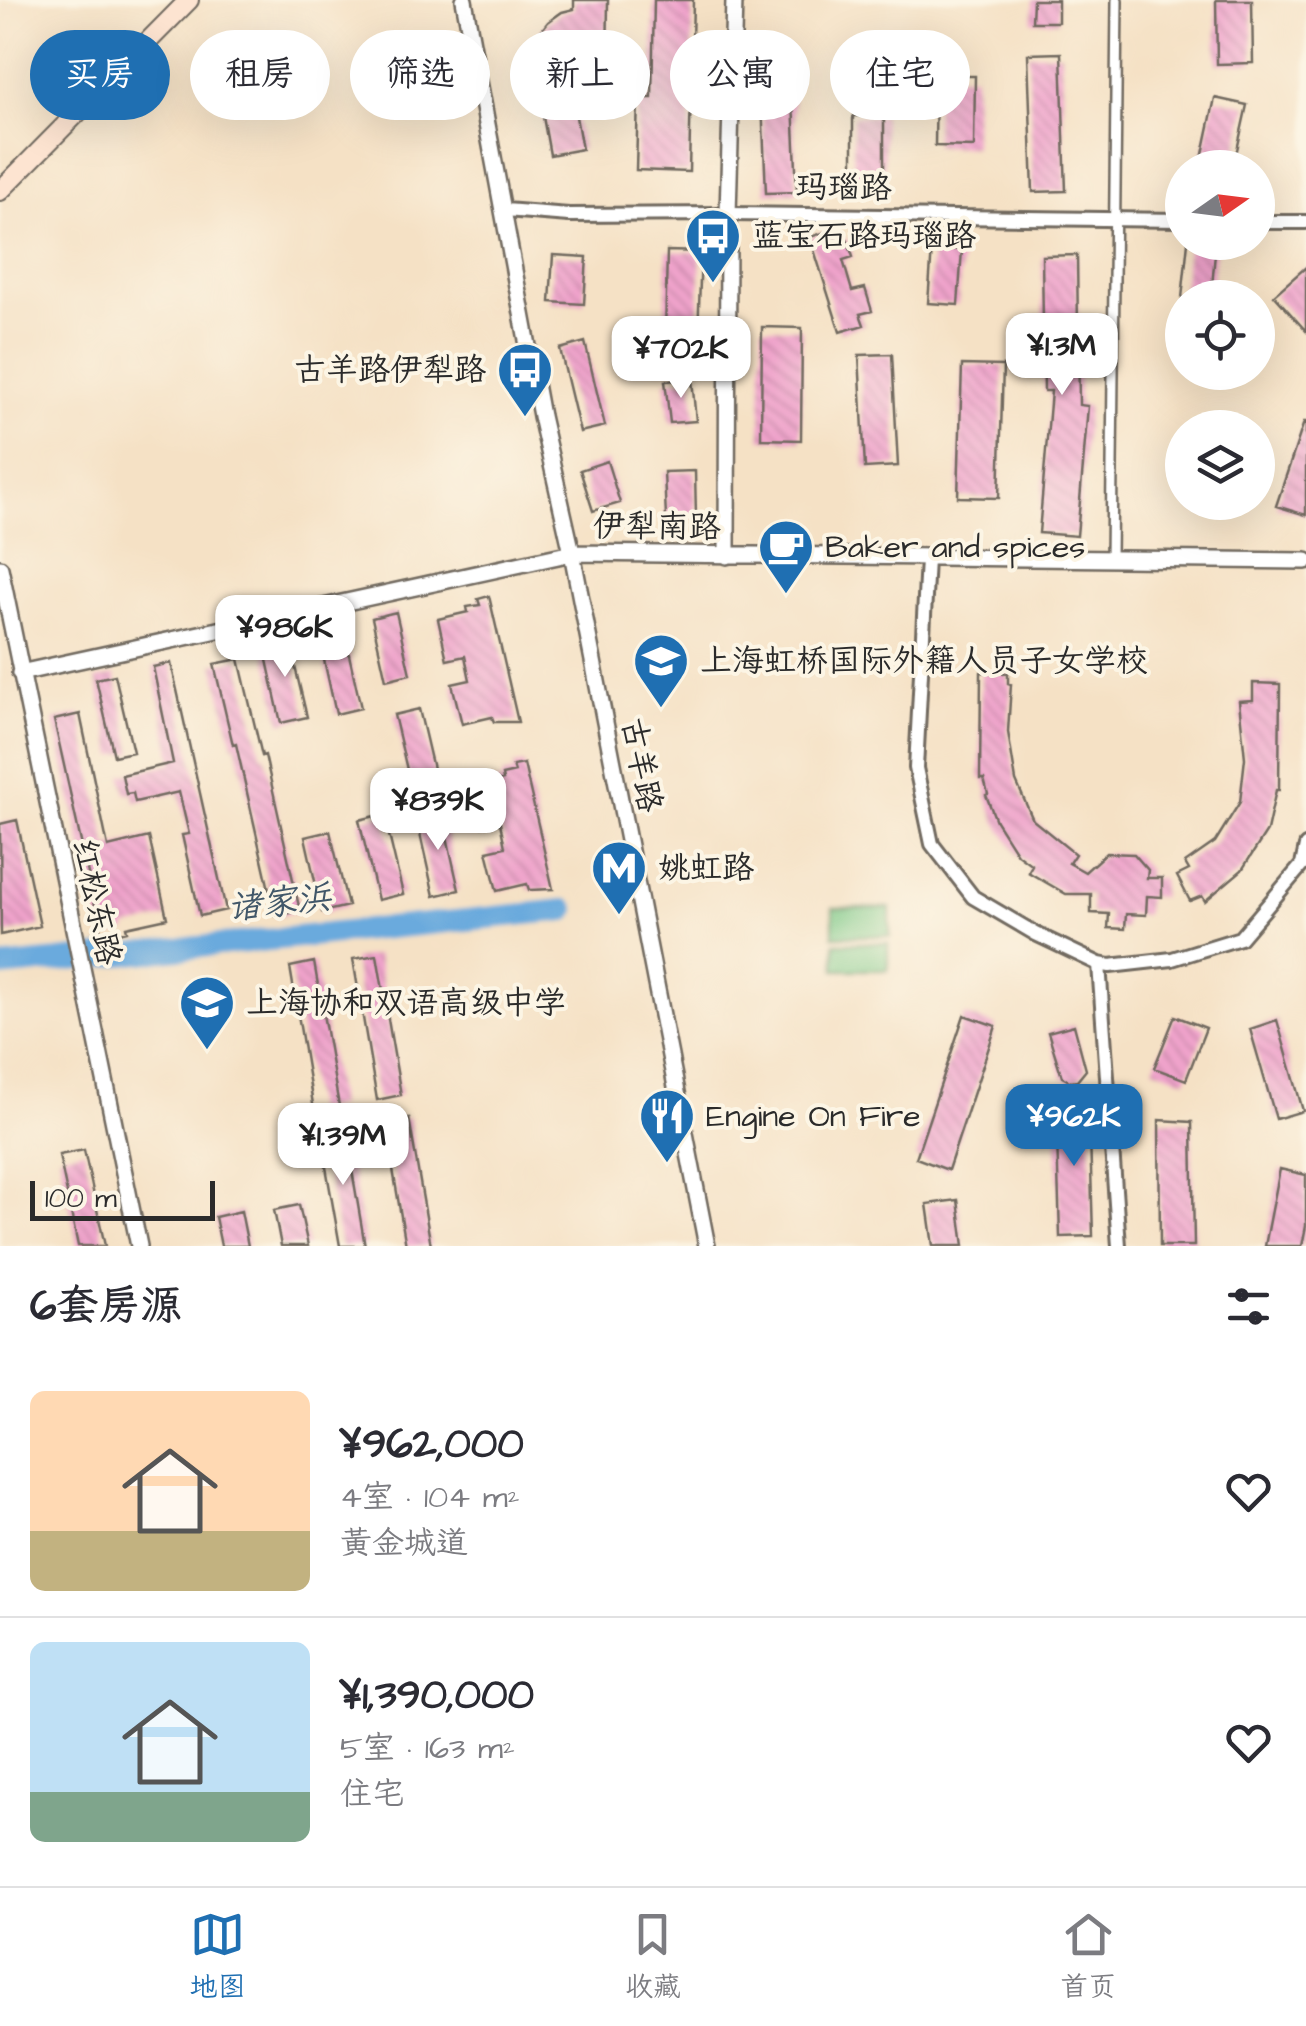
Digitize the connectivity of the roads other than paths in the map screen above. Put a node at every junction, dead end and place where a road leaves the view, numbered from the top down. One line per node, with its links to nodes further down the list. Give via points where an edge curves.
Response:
1 (189, 0): 5 (main road)
2 (464, 0): 6 (street, 古羊路)
3 (734, 0): 7 (street)
4 (1117, 0): 8 (street)
5 (0, 191)
6 (505, 210): 7 (street, 玛瑙路); 12 (street, 古羊路, via 540,416)
7 (728, 214): 8 (street, 玛瑙路); 13 (street)
8 (1113, 220): 9 (street, 玛瑙路); 15 (street)
9 (1165, 220)
10 (1275, 222): 11 (street)
11 (1306, 222)
12 (572, 554): 13 (street, 伊犁南路); 18 (street, 伊犁南路); 22 (street, 古羊路)
13 (727, 556): 14 (street, 伊犁南路)
14 (927, 559): 15 (street, 伊犁南路); 20 (street, via 916,768 932,844 974,897)
15 (1112, 560): 16 (street, 伊犁南路)
16 (1306, 561)
17 (0, 568): 18 (street, 红松东路)
18 (20, 673): 21 (street, 红松东路)
19 (1306, 846): 20 (street, via 1302,864 1240,938 1172,959)
20 (1099, 964): 23 (street)
21 (139, 1246)
22 (707, 1246)
23 (1119, 1246)

